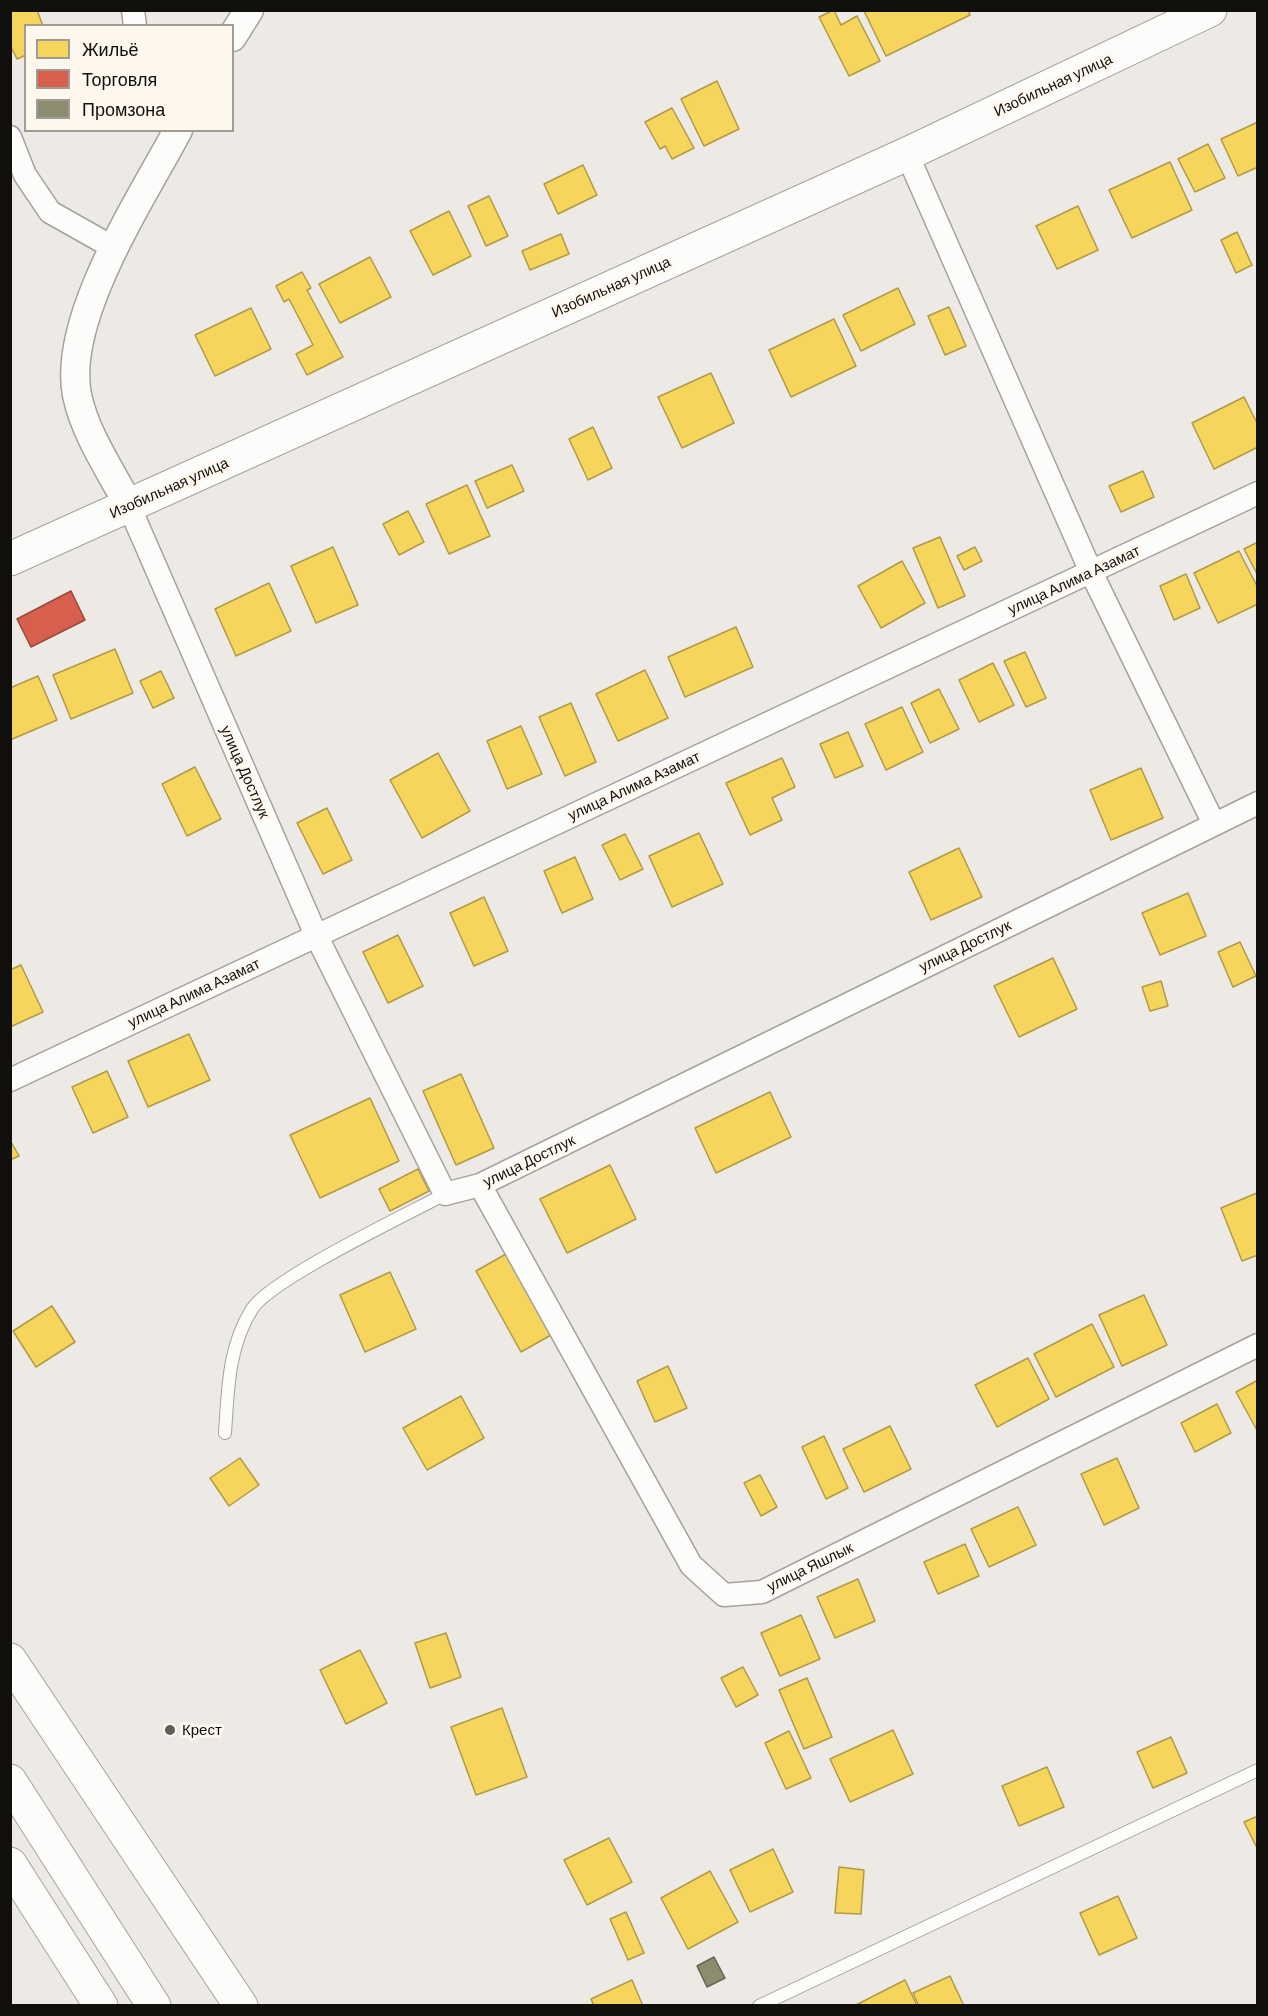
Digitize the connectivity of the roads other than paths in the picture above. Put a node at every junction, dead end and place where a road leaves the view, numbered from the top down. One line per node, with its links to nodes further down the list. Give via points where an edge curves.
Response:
1 (249, 10): 3 (street)
2 (1210, 10): 6 (main road, Изобильная улица)
3 (234, 34)
4 (177, 132): 7 (street)
5 (10, 136): 7 (street, via 25,175 51,212)
6 (907, 154): 9 (main road, Изобильная улица); 11 (street)
7 (114, 248): 9 (street, via 87,306 77,356 77,394 90,432)
8 (1257, 493): 11 (street, улица Алима Азамат)
9 (129, 506): 10 (main road, Изобильная улица); 14 (street, улица Достлук)
10 (10, 560)
11 (1091, 572): 13 (street); 14 (street, улица Алима Азамат)
12 (1257, 803): 13 (street, улица Достлук)
13 (1214, 824): 16 (street, улица Достлук)
14 (316, 935): 15 (street, улица Алима Азамат); 17 (street, улица Достлук)
15 (10, 1080)
16 (480, 1185): 17 (street, улица Достлук); 18 (street, улица Яшлык, via 691,1565 724,1595 762,1592)
17 (445, 1194): 19 (lane, via 286,1280 253,1307 237,1338 230,1369)
18 (1257, 1345)
19 (225, 1433)
20 (10, 1660): 26 (main road)
21 (1257, 1770): 27 (lane)
22 (10, 1781): 25 (main road)
23 (10, 1864): 24 (main road)
24 (101, 2006)
25 (154, 2006)
26 (241, 2006)
27 (759, 2006)

